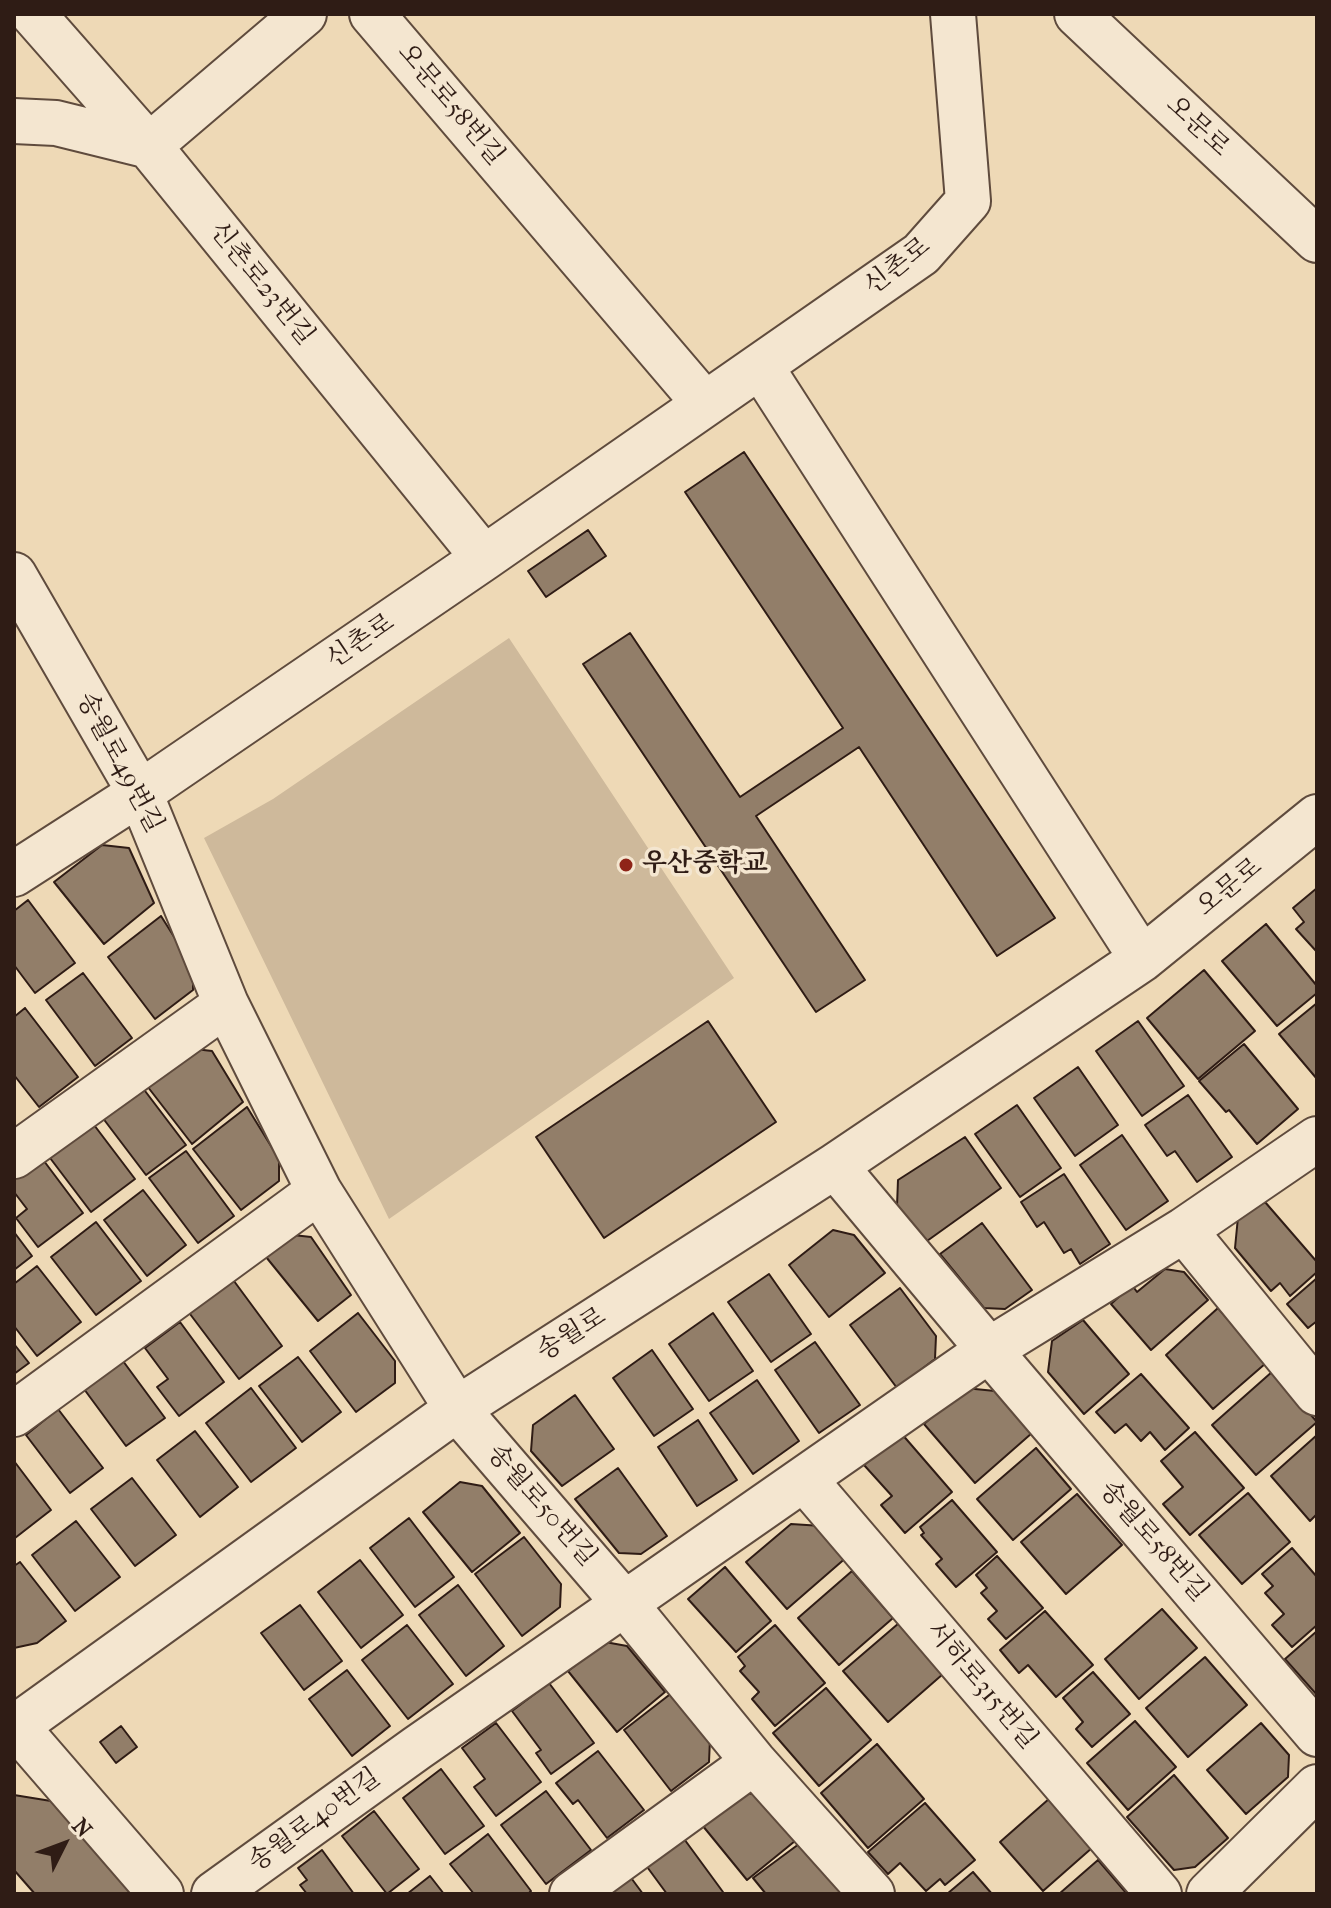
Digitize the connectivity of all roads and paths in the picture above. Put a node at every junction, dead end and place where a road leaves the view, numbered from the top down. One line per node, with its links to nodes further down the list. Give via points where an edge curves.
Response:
1 (33, 14): 7 (street, 신촌로23번길)
2 (304, 14): 7 (street)
3 (372, 14): 10 (street, 오문로58번길)
4 (953, 14): 9 (street, 신촌로, via 968,201 921,254)
5 (1077, 14): 8 (street, 오문로)
6 (14, 121): 7 (street, via 56,123)
7 (149, 146): 11 (street, 신촌로23번길)
8 (1317, 240)
9 (761, 367): 10 (street, 신촌로); 16 (street)
10 (705, 404): 11 (street, 신촌로)
11 (484, 558): 13 (street, 신촌로)
12 (14, 575): 13 (street, 송월로49번길)
13 (140, 793): 15 (street, 신촌로); 17 (street, 송월로49번길)
14 (1317, 817): 16 (street, 오문로)
15 (14, 874)
16 (1142, 959): 20 (street, 송월로)
17 (226, 1004): 19 (street); 21 (street, 송월로49번길)
18 (1317, 1139): 22 (street)
19 (14, 1156)
20 (835, 1166): 23 (street, 송월로58번길); 25 (street, 송월로)
21 (319, 1191): 25 (street, 송월로49번길); 26 (street)
22 (1184, 1230): 23 (street); 24 (street)
23 (989, 1350): 27 (street); 30 (street, 송월로58번길)
24 (1317, 1393)
25 (457, 1409): 28 (street, 송월로50번길); 29 (street, 송월로)
26 (14, 1414)
27 (804, 1479): 28 (street); 37 (street, 서하로315번길)
28 (625, 1604): 31 (street, 송월로50번길); 34 (street, 송월로40번길)
29 (15, 1726): 33 (street)
30 (1317, 1734)
31 (754, 1762): 35 (street); 36 (street, 송월로50번길)
32 (1317, 1787): 38 (street)
33 (161, 1894)
34 (214, 1894)
35 (572, 1894)
36 (872, 1894)
37 (1159, 1894)
38 (1209, 1894)

